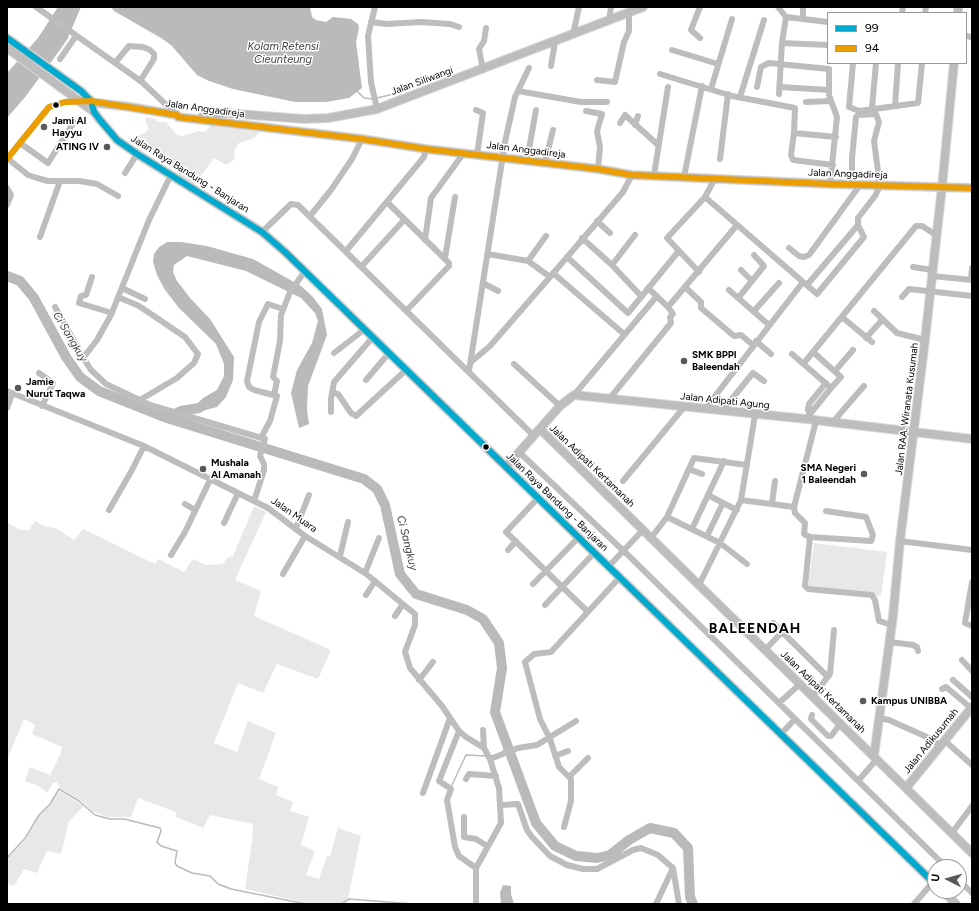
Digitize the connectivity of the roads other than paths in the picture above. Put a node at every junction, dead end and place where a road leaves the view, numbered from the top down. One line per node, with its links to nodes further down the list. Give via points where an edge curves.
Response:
1 (36, 7): 10 (street)
2 (367, 7): 9 (street)
3 (579, 7): 22 (street)
4 (611, 7): 16 (street)
5 (643, 7): 11 (main road, Jalan Siliwangi)
6 (700, 7): 24 (street, via 691,30)
7 (778, 7): 12 (street)
8 (803, 7): 14 (street)
9 (374, 10): 17 (street)
10 (44, 11): 21 (street)
11 (629, 13): 16 (main road, Jalan Siliwangi); 44 (street, via 630,31 624,42 615,82)
12 (786, 17): 14 (street); 26 (street)
13 (732, 19): 32 (street)
14 (803, 19): 18 (street)
15 (764, 20): 54 (street)
16 (609, 21): 22 (main road, Jalan Siliwangi)
17 (371, 22): 19 (street, via 421,22); 58 (street, via 368,36)
18 (827, 22)
19 (460, 27)
20 (486, 28): 42 (street, via 484,41 479,49)
21 (74, 35): 30 (street); 31 (street)
22 (573, 35): 25 (main road, Jalan Siliwangi)
23 (7, 38): 57 (main road)
24 (700, 38)
25 (556, 42): 39 (street); 42 (main road, Jalan Siliwangi)
26 (782, 43): 27 (street); 33 (street)
27 (827, 45)
28 (7, 48): 56 (main road, Jalan Raya Bandung - Banjaran)
29 (672, 50): 32 (street)
30 (60, 59)
31 (116, 63): 45 (street); 45 (street, via 129,46 150,50 154,54 154,59)
32 (718, 64): 50 (street)
33 (781, 64): 40 (street); 47 (street, via 763,65); 48 (street)
34 (854, 64): 63 (street, via 849,107 858,111)
35 (876, 64): 63 (street)
36 (898, 64): 62 (street)
37 (922, 64): 62 (street, via 918,104)
38 (954, 64): 101 (main road, Jalan RAA. Wiranata Kusumah)
39 (551, 66)
40 (829, 66): 51 (street)
41 (529, 68): 52 (street)
42 (483, 70): 58 (main road, Jalan Siliwangi)
43 (660, 74): 49 (street)
44 (597, 80)
45 (140, 81): 68 (street)
46 (668, 87): 79 (street)
47 (757, 87)
48 (780, 87): 51 (street); 53 (street)
49 (701, 89): 50 (street); 94 (street)
50 (710, 90): 55 (street)
51 (828, 90): 61 (street)
52 (518, 91): 59 (street, via 580,102); 84 (street)
53 (778, 94)
54 (740, 97): 55 (street); 75 (street, via 789,107 795,112)
55 (727, 100): 86 (street)
56 (81, 101): 57 (main road, Jalan Anggadireja); 67 (main road, Jalan Raya Bandung - Banjaran); 78 (street, via 49,107)
57 (91, 101): 67 (main road, Jalan Raya Bandung - Banjaran); 68 (main road, Jalan Anggadireja)
58 (375, 102): 70 (main road, Jalan Siliwangi, via 328,118 277,118 225,113)
59 (607, 102)
60 (806, 102): 61 (street)
61 (830, 102): 76 (street, via 836,114)
62 (895, 106): 63 (street)
63 (872, 108)
64 (476, 110): 83 (street, via 483,113)
65 (536, 110): 87 (street)
66 (586, 111): 90 (street, via 602,114 597,131 600,147)
67 (94, 112): 81 (main road, Jalan Raya Bandung - Banjaran, via 112,136)
68 (177, 116): 70 (main road, Jalan Anggadireja)
69 (638, 116): 73 (street)
70 (197, 118): 77 (main road, Jalan Anggadireja)
71 (74, 122): 78 (street, via 48,163)
72 (620, 123): 73 (street, via 625,115)
73 (635, 125): 79 (street)
74 (553, 130): 88 (street)
75 (794, 133): 76 (street); 89 (street, via 793,160)
76 (836, 137): 89 (street)
77 (362, 139): 80 (main road, Jalan Anggadireja); 109 (street, via 352,159)
78 (20, 143): 85 (street)
79 (658, 145): 93 (street)
80 (426, 149): 82 (main road, Jalan Anggadireja); 107 (street, via 424,157)
81 (137, 154): 91 (street); 92 (main road, Jalan Raya Bandung - Banjaran)
82 (463, 154): 83 (main road, Jalan Anggadireja); 121 (street, via 431,198)
83 (477, 155): 84 (main road, Jalan Anggadireja)
84 (503, 157): 87 (main road, Jalan Anggadireja); 125 (street)
85 (7, 159): 97 (street, via 28,175 48,181)
86 (720, 159)
87 (527, 160): 88 (main road, Jalan Anggadireja)
88 (545, 162): 90 (main road, Jalan Anggadireja)
89 (833, 165): 98 (street)
90 (598, 169): 95 (main road, Jalan Anggadireja)
91 (125, 173)
92 (171, 175): 114 (main road, Jalan Raya Bandung - Banjaran); 145 (street, via 149,220)
93 (654, 175): 94 (main road, Jalan Anggadireja); 95 (main road, Jalan Anggadireja)
94 (684, 177): 96 (main road, Jalan Anggadireja)
95 (631, 178): 111 (street, via 623,192)
96 (714, 180): 98 (main road, Jalan Anggadireja); 106 (street)
97 (60, 181): 104 (street, via 97,184); 119 (street)
98 (830, 184): 99 (main road, Jalan Anggadireja)
99 (856, 185): 100 (main road, Jalan Anggadireja); 100 (street, via 852,152 856,117 873,113 878,116 879,122 874,141); 122 (street, via 809,255 799,256)
100 (880, 186): 101 (main road, Jalan Anggadireja); 112 (street, via 858,218)
101 (942, 187): 103 (main road, Jalan Anggadireja); 117 (main road, Jalan RAA. Wiranata Kusumah)
102 (7, 188): 108 (street, via 11,195)
103 (972, 188)
104 (118, 196)
105 (455, 197): 128 (street)
106 (705, 197): 113 (street); 124 (street, via 668,237 668,241)
107 (387, 202): 110 (street); 123 (street)
108 (7, 206)
109 (310, 216): 114 (street, via 298,205 291,204); 123 (street)
110 (404, 220): 121 (street); 131 (street)
111 (597, 221): 115 (street); 120 (street)
112 (858, 224): 144 (street); 144 (street, via 864,237 820,293 816,293)
113 (737, 225): 136 (street); 144 (street)
114 (262, 232): 135 (main road, Jalan Raya Bandung - Banjaran)
115 (610, 233)
116 (635, 235): 130 (street)
117 (936, 235): 137 (main road, Jalan RAA. Wiranata Kusumah); 167 (street, via 922,226 916,226)
118 (546, 236): 129 (street)
119 (40, 237)
120 (582, 238): 127 (street); 130 (street)
121 (425, 240): 128 (street)
122 (789, 248)
123 (346, 251): 131 (street)
124 (678, 252): 136 (street); 146 (street)
125 (488, 254): 129 (street); 142 (street)
126 (754, 255): 141 (street, via 764,265)
127 (566, 257): 138 (street); 153 (street, via 628,313)
128 (445, 258): 163 (street, via 449,266)
129 (528, 261): 138 (street)
130 (612, 265): 153 (street)
131 (362, 266): 163 (street)
132 (914, 267): 137 (street)
133 (972, 268): 140 (street)
134 (741, 270): 141 (street)
135 (305, 271): 162 (street, via 290,292); 170 (main road, Jalan Raya Bandung - Banjaran)
136 (699, 272): 147 (street)
137 (932, 273): 140 (street); 149 (main road, Jalan RAA. Wiranata Kusumah)
138 (551, 275): 171 (street); 184 (street, via 490,346)
139 (92, 278): 152 (street, via 86,295)
140 (972, 280)
141 (752, 281): 157 (street)
142 (484, 283): 150 (street); 184 (street)
143 (779, 283): 164 (street)
144 (805, 283): 169 (street)
145 (122, 288): 156 (street); 159 (street)
146 (648, 288): 153 (street); 154 (street)
147 (686, 288): 161 (street); 176 (street, via 701,302 701,308 734,336 741,335)
148 (729, 290): 157 (street)
149 (930, 290): 155 (street); 158 (street, via 908,290); 174 (main road, Jalan RAA. Wiranata Kusumah)
150 (498, 291)
151 (74, 294): 152 (street)
152 (81, 296): 166 (street, via 79,304)
153 (641, 296)
154 (657, 296): 161 (street); 171 (street)
155 (972, 296)
156 (118, 297): 166 (street); 200 (street, via 139,306 185,337 198,354 196,360 177,378)
157 (739, 297): 164 (street)
158 (902, 297)
159 (145, 299)
160 (55, 306): 183 (street)
161 (668, 307): 199 (street, via 673,314 670,317 671,323)
162 (283, 309): 197 (street, via 273,377 278,381); 197 (street, via 268,304 259,322 248,382 249,387 254,390)
163 (407, 310): 188 (street)
164 (754, 311): 169 (street)
165 (874, 311): 168 (street)
166 (112, 313): 183 (street)
167 (842, 317): 173 (street); 178 (street)
168 (882, 320): 173 (street); 174 (street, via 897,333)
169 (769, 325): 176 (street)
170 (365, 329): 172 (main road, Jalan Raya Bandung - Banjaran); 179 (street)
171 (624, 334): 198 (street)
172 (373, 337): 180 (main road, Jalan Raya Bandung - Banjaran); 196 (street, via 335,380)
173 (866, 338): 175 (street)
174 (925, 340): 213 (main road, Jalan RAA. Wiranata Kusumah)
175 (872, 342)
176 (755, 343): 181 (street); 205 (street)
177 (853, 350): 189 (street)
178 (813, 352): 185 (street); 189 (street)
179 (334, 353)
180 (389, 353): 187 (main road, Jalan Raya Bandung - Banjaran); 191 (street)
181 (771, 354)
182 (792, 354): 185 (street)
183 (83, 358): 200 (street, via 106,384)
184 (471, 362): 188 (street)
185 (804, 363): 193 (street)
186 (514, 364): 202 (street)
187 (406, 370): 196 (street, via 356,416 338,394); 220 (main road, Jalan Raya Bandung - Banjaran)
188 (469, 371): 212 (street)
189 (835, 371): 193 (street, via 841,378)
190 (38, 373): 201 (street, via 53,383)
191 (366, 380)
192 (764, 380): 206 (street, via 753,372)
193 (829, 386): 209 (street)
194 (864, 386): 211 (street)
195 (10, 392): 201 (street, Jalan Muara); 204 (street)
196 (332, 392): 207 (street)
197 (274, 395): 215 (street, via 277,397)
198 (574, 395): 199 (main road, Jalan Adipati Agung); 202 (main road)
199 (610, 398): 203 (main road, Jalan Adipati Agung)
200 (140, 400): 215 (street)
201 (42, 406): 216 (street, Jalan Muara)
202 (560, 406): 212 (main road)
203 (685, 406): 205 (main road, Jalan Adipati Agung); 224 (street)
204 (7, 408)
205 (705, 409): 206 (main road, Jalan Adipati Agung)
206 (722, 411): 208 (main road, Jalan Adipati Agung)
207 (332, 412)
208 (755, 414): 209 (main road, Jalan Adipati Agung); 219 (street)
209 (808, 417): 210 (main road, Jalan Adipati Agung)
210 (816, 421): 211 (main road, Jalan Adipati Agung); 235 (street)
211 (832, 423): 213 (main road, Jalan Adipati Agung)
212 (537, 432): 217 (main road); 245 (main road, Jalan Adipati Kertamanah)
213 (914, 433): 214 (main road, Jalan Adipati Agung); 253 (main road, Jalan RAA. Wiranata Kusumah)
214 (972, 439)
215 (263, 440): 231 (street, via 260,456 264,461 264,470)
216 (144, 446): 223 (street, Jalan Muara); 236 (street)
217 (519, 452): 220 (main road); 258 (street)
218 (724, 461): 219 (street); 221 (street, via 695,457); 228 (street)
219 (747, 465): 230 (street)
220 (506, 467): 229 (main road, Jalan Raya Bandung - Banjaran)
221 (689, 469): 222 (street); 240 (street)
222 (702, 474)
223 (210, 480): 226 (street, Jalan Muara); 237 (street)
224 (623, 481)
225 (775, 481): 234 (street)
226 (238, 493): 231 (street, Jalan Muara); 242 (street)
227 (309, 494): 243 (street)
228 (708, 495): 232 (street); 244 (street)
229 (538, 498): 248 (main road, Jalan Raya Bandung - Banjaran); 252 (street, via 506,531)
230 (741, 500): 234 (street); 238 (street)
231 (254, 501): 243 (street, Jalan Muara, via 272,510)
232 (722, 503): 238 (street); 247 (street)
233 (185, 504): 237 (street)
234 (772, 504): 235 (street)
235 (794, 507): 249 (street, via 795,513 805,523 804,534)
236 (109, 510)
237 (195, 510): 259 (street)
238 (737, 510): 254 (street)
239 (826, 511): 249 (street, via 866,516 873,535 871,542)
240 (667, 517): 244 (street); 251 (street)
241 (348, 522): 260 (street)
242 (224, 523)
243 (296, 528): 246 (street, Jalan Muara)
244 (692, 529): 247 (street)
245 (643, 530): 251 (main road, Jalan Adipati Kertamanah); 258 (street)
246 (305, 536): 260 (street, Jalan Muara); 265 (street)
247 (707, 536): 254 (street)
248 (579, 537): 257 (main road, Jalan Raya Bandung - Banjaran); 263 (street)
249 (810, 537): 279 (street, via 806,588 872,596 879,621)
250 (379, 538): 264 (street)
251 (651, 538): 269 (main road, Jalan Adipati Kertamanah)
252 (516, 541): 255 (street); 263 (street)
253 (900, 541): 256 (street); 279 (main road, Jalan RAA. Wiranata Kusumah)
254 (720, 543): 261 (street); 269 (street)
255 (508, 550)
256 (972, 550)
257 (594, 552): 262 (main road, Jalan Raya Bandung - Banjaran); 270 (street)
258 (624, 552): 262 (street); 296 (street)
259 (171, 555)
260 (340, 556): 264 (street, Jalan Muara)
261 (747, 564)
262 (609, 566): 266 (main road, Jalan Raya Bandung - Banjaran)
263 (547, 570): 268 (street); 270 (street)
264 (365, 573): 267 (street, Jalan Muara)
265 (283, 574)
266 (620, 577): 275 (street); 306 (main road, Jalan Raya Bandung - Banjaran)
267 (375, 581): 272 (street); 273 (street, Jalan Muara)
268 (533, 584)
269 (699, 585): 284 (main road, Jalan Adipati Kertamanah)
270 (562, 586): 274 (street); 275 (street)
271 (972, 586): 280 (street, via 965,623)
272 (366, 595)
273 (403, 604): 276 (street); 290 (street, Jalan Muara, via 415,614 416,620 405,652 410,668)
274 (545, 605)
275 (588, 612): 307 (street, via 551,652 534,654 526,660 540,719)
276 (395, 616)
277 (773, 624): 282 (street)
278 (783, 625): 282 (street)
279 (892, 625): 283 (main road, Jalan RAA. Wiranata Kusumah)
280 (972, 626)
281 (834, 630): 289 (street)
282 (782, 632): 284 (street); 289 (street)
283 (890, 642): 285 (street, via 913,645); 300 (main road, Jalan RAA. Wiranata Kusumah)
284 (766, 650): 292 (main road, Jalan Adipati Kertamanah)
285 (918, 651)
286 (962, 660): 288 (street)
287 (433, 662): 290 (street)
288 (972, 671)
289 (828, 677): 294 (street)
290 (419, 680): 299 (street)
291 (953, 680): 295 (street)
292 (800, 684): 294 (main road, Jalan Adipati Kertamanah); 296 (street)
293 (942, 690): 297 (street, via 946,688)
294 (813, 696): 303 (main road, Jalan Adipati Kertamanah)
295 (972, 697)
296 (779, 703): 301 (street)
297 (971, 708): 308 (main road, Jalan Adikusumah)
298 (812, 715): 303 (street, via 811,719 828,736 831,736)
299 (450, 718): 305 (street); 321 (street)
300 (879, 718): 308 (street); 312 (main road, Jalan RAA. Wiranata Kusumah)
301 (794, 719): 306 (street); 319 (street)
302 (576, 721): 307 (street)
303 (841, 723): 312 (main road, Jalan Adipati Kertamanah)
304 (483, 730): 309 (street)
305 (459, 731): 309 (street); 330 (street, via 439,781 451,789 447,800 455,847 459,856)
306 (781, 734): 332 (main road, Jalan Raya Bandung - Banjaran)
307 (550, 739): 311 (street); 314 (street)
308 (943, 744): 315 (street); 320 (main road, Jalan Adikusumah)
309 (484, 748): 314 (street)
310 (568, 751): 311 (street)
311 (555, 756): 317 (street, via 559,767)
312 (875, 757): 319 (street); 320 (main road, Jalan Adipati Kertamanah)
313 (588, 758): 317 (street)
314 (492, 759): 316 (street)
315 (972, 765)
316 (496, 776): 318 (street, via 468,774); 322 (street)
317 (570, 776): 325 (street, via 571,801)
318 (466, 779)
319 (858, 780): 329 (street)
320 (906, 788): 326 (main road, Jalan Adipati Kertamanah)
321 (423, 793)
322 (501, 805): 327 (street, via 501,823); 331 (street, via 518,804 532,837 550,856 566,865 597,870 641,848 658,855)
323 (972, 806): 326 (street)
324 (464, 817): 327 (street, via 464,837 476,839)
325 (564, 827)
326 (952, 833): 328 (main road, Jalan Adipati Kertamanah)
327 (488, 846): 330 (street)
328 (972, 854)
329 (938, 859)
330 (476, 868): 335 (street)
331 (674, 868): 334 (street); 336 (street)
332 (927, 876)
333 (927, 890): 339 (street)
334 (678, 895): 337 (street); 338 (street)
335 (476, 904)
336 (656, 904)
337 (673, 904)
338 (679, 904)
339 (914, 904)

